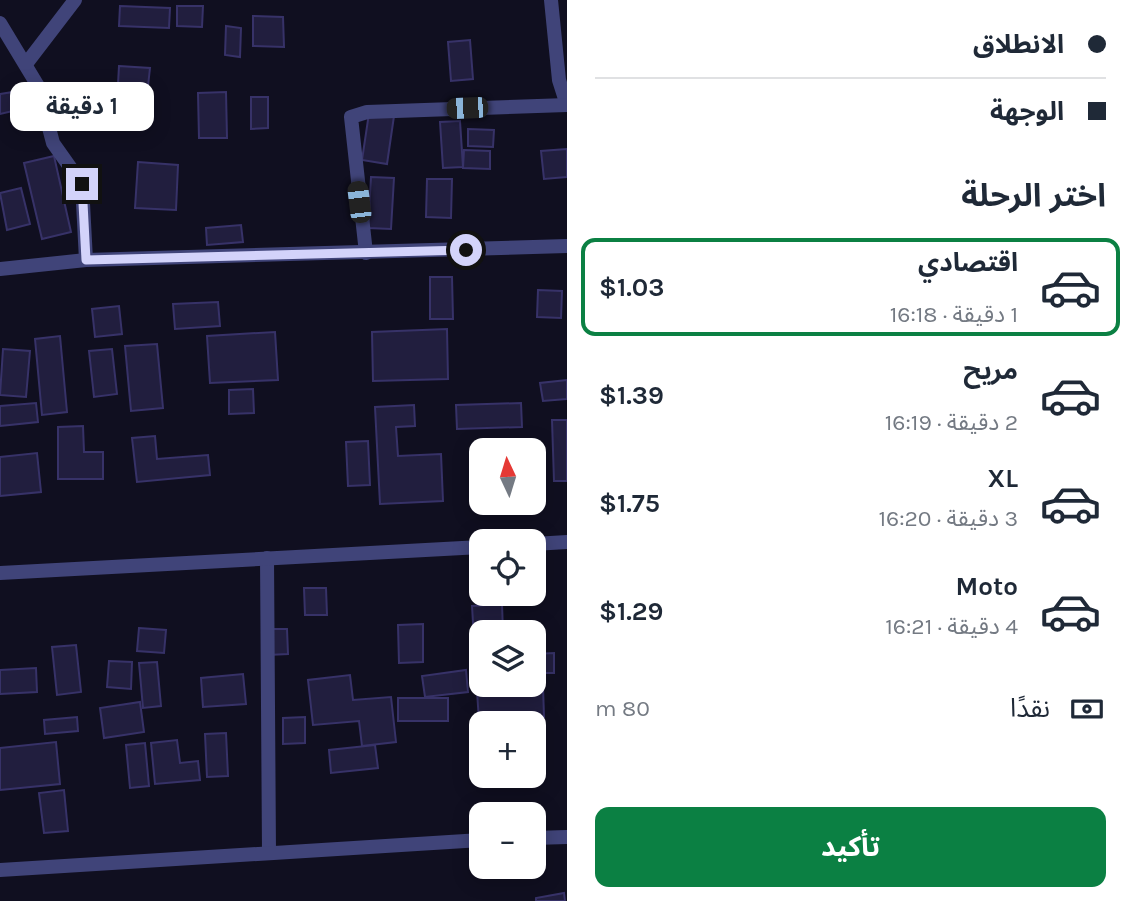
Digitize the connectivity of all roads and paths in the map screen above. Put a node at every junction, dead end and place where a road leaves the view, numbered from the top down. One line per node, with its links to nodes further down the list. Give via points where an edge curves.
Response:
1 (75, 0): 4 (street)
2 (551, 0): 5 (street, via 559,80)
3 (0, 23): 4 (street)
4 (26, 64): 8 (street, via 41,93 53,143 82,184)
5 (567, 105): 7 (street, via 367,112 351,117)
6 (567, 246): 7 (street)
7 (366, 253): 8 (street)
8 (86, 260): 9 (street)
9 (0, 270)
10 (567, 542): 11 (street)
11 (546, 543)
12 (469, 548): 13 (street)
13 (267, 558): 14 (street); 18 (street)
14 (0, 573)
15 (567, 837): 16 (street)
16 (546, 838)
17 (469, 841): 18 (street)
18 (269, 853): 19 (street)
19 (0, 870)

